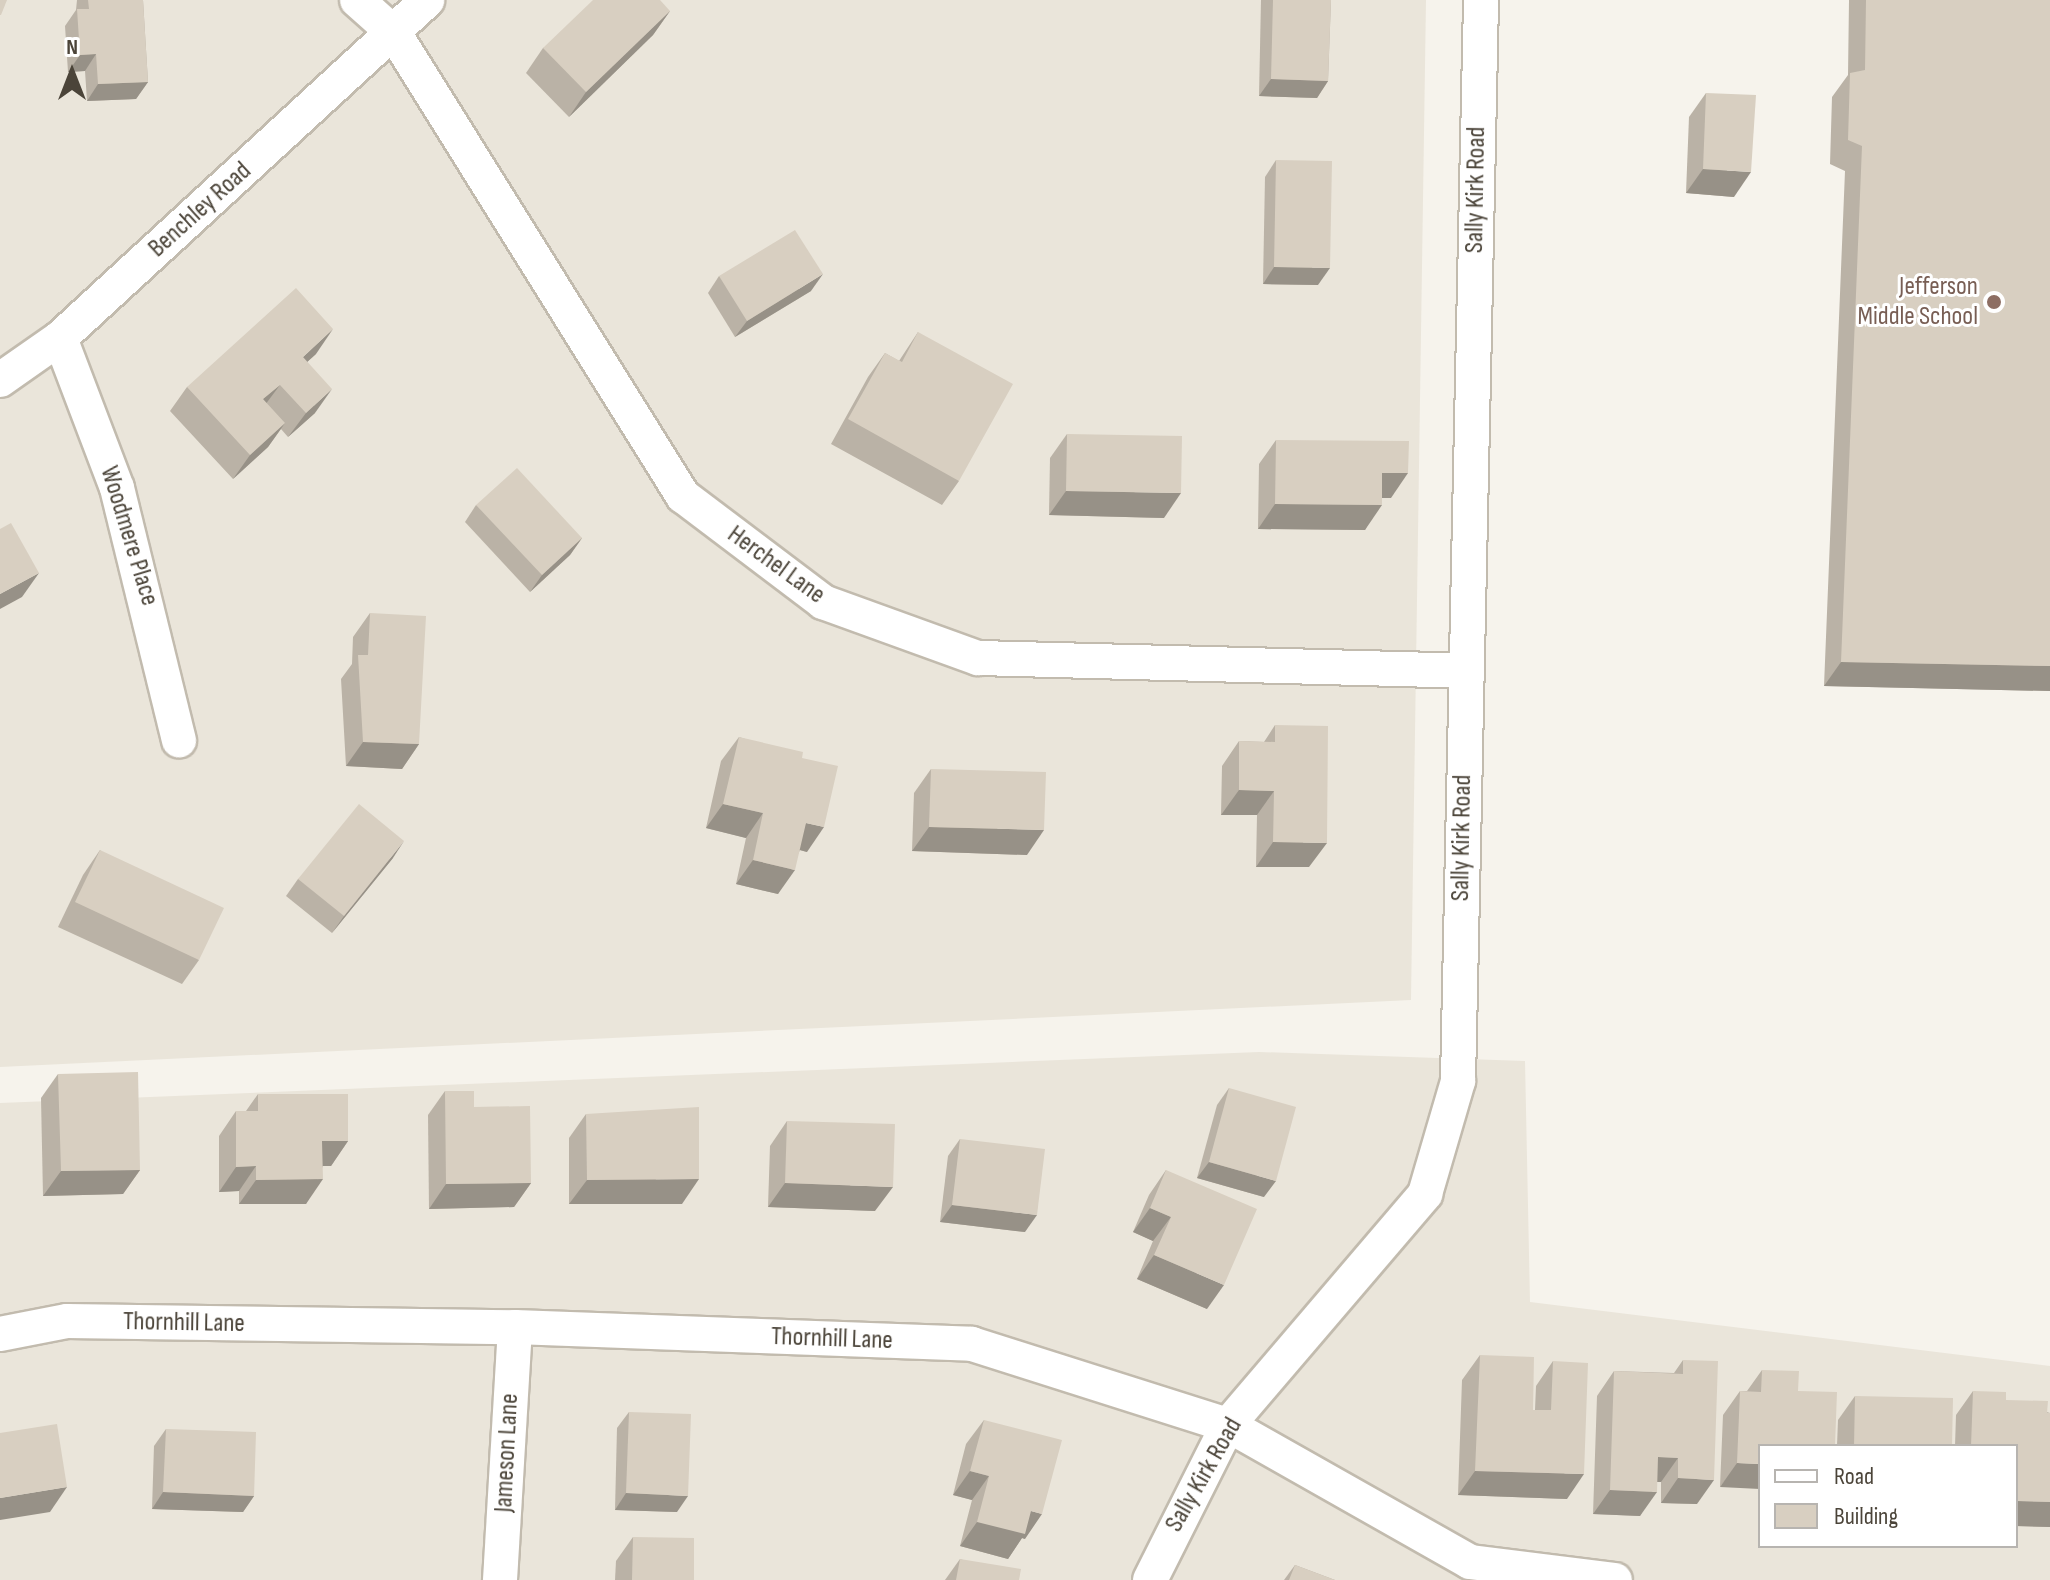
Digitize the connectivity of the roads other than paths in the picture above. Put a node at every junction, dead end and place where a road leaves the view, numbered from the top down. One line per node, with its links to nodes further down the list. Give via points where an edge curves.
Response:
1 (357, 0): 4 (street, Herchel Lane)
2 (427, 0): 4 (street, Benchley Road)
3 (1481, 0): 7 (street, Sally Kirk Road)
4 (394, 33): 5 (street, Benchley Road); 7 (street, Herchel Lane, via 683,496 823,602 978,658)
5 (60, 338): 6 (street, Benchley Road); 8 (street, Woodmere Place, via 117,488)
6 (0, 380)
7 (1464, 671): 11 (street, Sally Kirk Road, via 1458,1081 1425,1194)
8 (179, 740)
9 (515, 1327): 10 (street, Thornhill Lane, via 67,1321); 11 (street, Thornhill Lane, via 972,1344); 12 (street, Jameson Lane)
10 (0, 1334)
11 (1228, 1425): 13 (street, Sally Kirk Road); 14 (street, Thornhill Lane, via 1470,1562)
12 (500, 1580)
13 (1150, 1580)
14 (1615, 1580)

